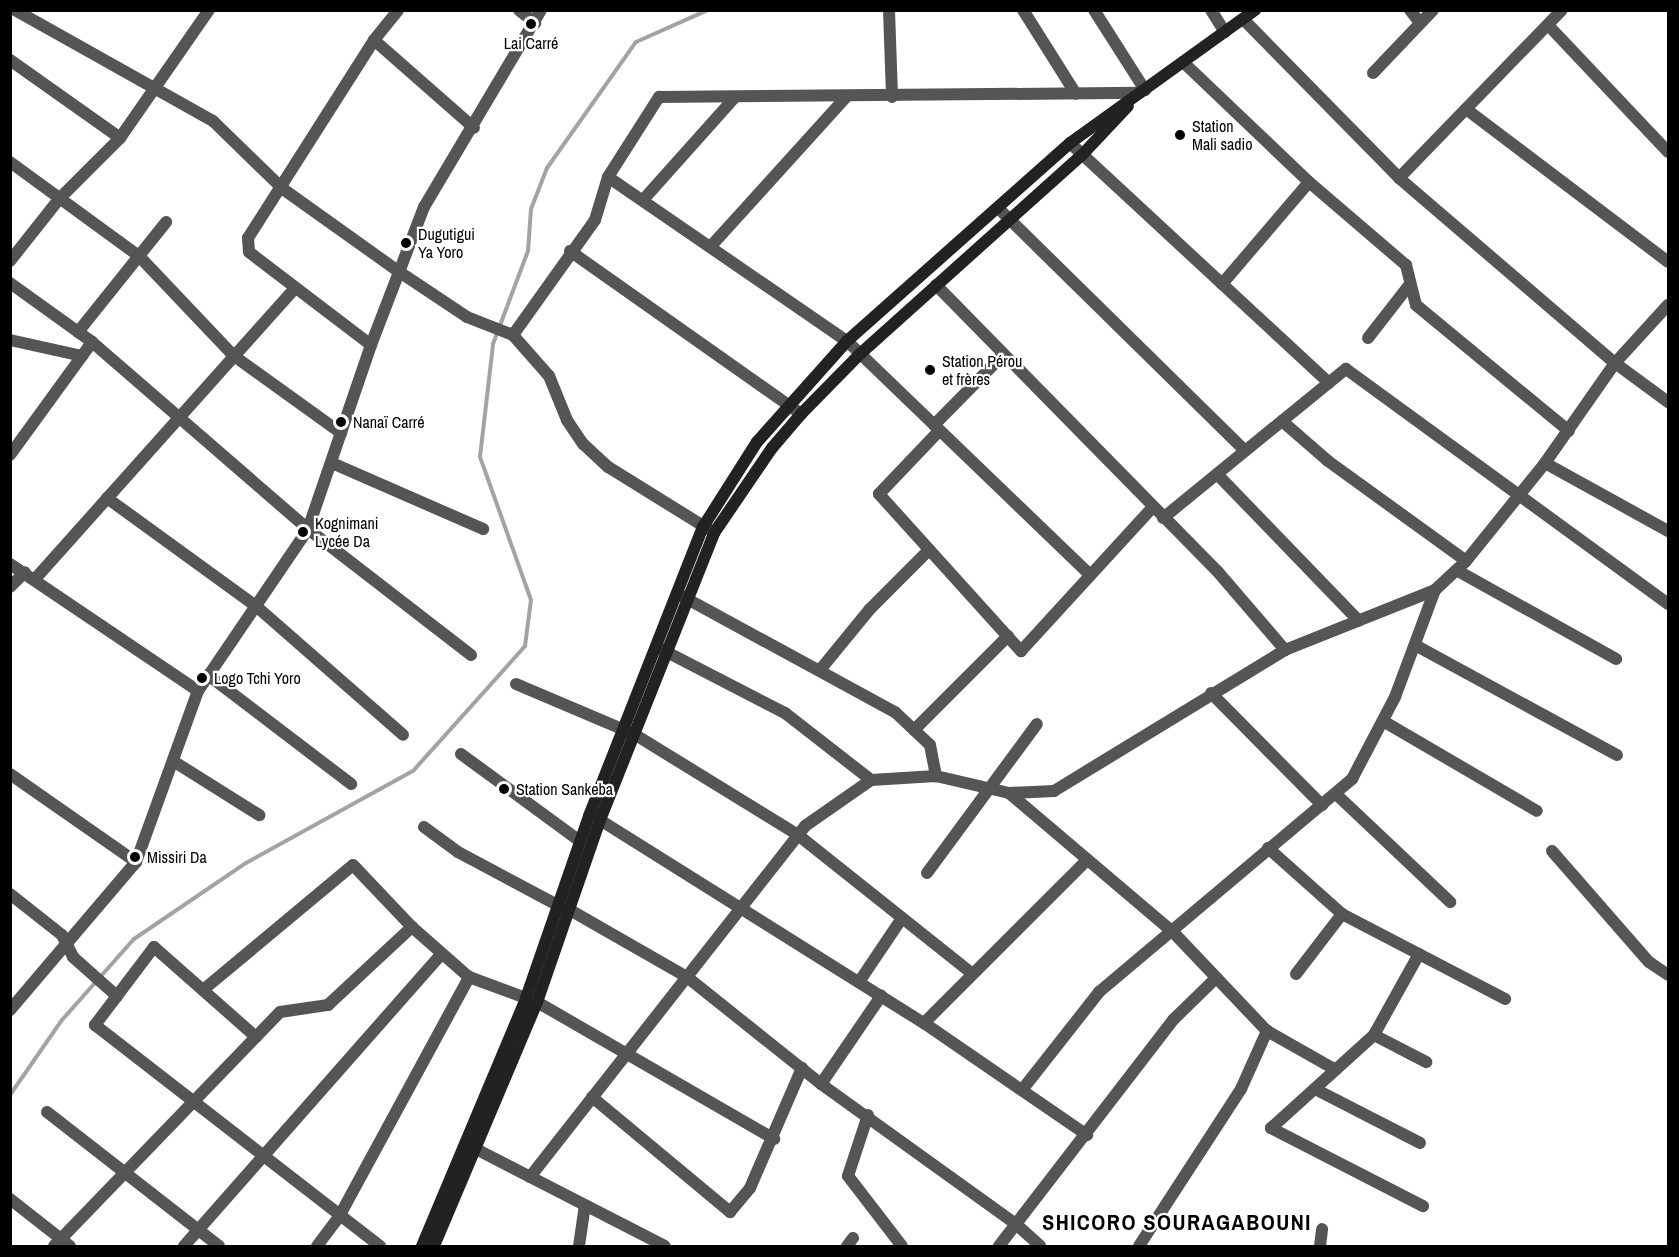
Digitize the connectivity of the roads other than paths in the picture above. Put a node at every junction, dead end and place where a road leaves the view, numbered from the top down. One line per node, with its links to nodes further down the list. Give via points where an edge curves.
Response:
1 (209, 10): 23 (street)
2 (398, 10): 19 (street)
3 (519, 10): 15 (street)
4 (541, 10): 15 (street)
5 (889, 10): 28 (street)
6 (1023, 10): 25 (street)
7 (1094, 10): 24 (street)
8 (1211, 10): 18 (street)
9 (1255, 10): 14 (main road)
10 (1410, 10): 16 (street)
11 (1432, 10): 16 (street)
12 (1562, 10): 17 (street)
13 (19, 12): 23 (street)
14 (1243, 19): 18 (main road); 37 (street)
15 (535, 23): 30 (street)
16 (1420, 24): 22 (street)
17 (1548, 25): 29 (street); 33 (street)
18 (1225, 32): 21 (main road)
19 (374, 40): 30 (street); 39 (street)
20 (10, 60): 31 (street)
21 (1183, 62): 24 (main road); 38 (street)
22 (1373, 73)
23 (152, 86): 31 (street); 39 (street, via 213,121)
24 (1142, 91): 25 (street); 32 (main road); 34 (main road)
25 (1076, 94): 28 (street)
26 (735, 97): 27 (street); 36 (street, via 659,97); 41 (street)
27 (846, 97): 28 (street); 45 (street)
28 (892, 97)
29 (1466, 109): 37 (street); 49 (street)
30 (474, 128): 50 (street, via 424,207)
31 (120, 138): 40 (street)
32 (1070, 143): 34 (street); 42 (main road)
33 (1668, 152)
34 (1082, 154): 43 (main road); 52 (street)
35 (10, 162): 40 (street)
36 (608, 177): 41 (street); 46 (street, via 595,220)
37 (1399, 178): 68 (street)
38 (1309, 182): 52 (street); 53 (street, via 1406,265)
39 (283, 189): 50 (street); 55 (street, via 255,226 248,247)
40 (60, 198): 47 (street); 48 (street)
41 (643, 200): 45 (street)
42 (998, 208): 43 (street); 61 (main road)
43 (1010, 219): 54 (main road); 78 (street)
44 (166, 222): 47 (street)
45 (712, 245): 61 (street)
46 (570, 251): 58 (street); 71 (street)
47 (139, 256): 57 (street); 67 (street)
48 (10, 261)
49 (1668, 262)
50 (398, 271): 58 (street, via 467,317); 63 (street)
51 (10, 283): 57 (street)
52 (1222, 284): 69 (street)
53 (1410, 284): 59 (street); 76 (street, via 1416,305)
54 (936, 285): 64 (main road); 65 (street)
55 (296, 288): 63 (street); 67 (street)
56 (1668, 304): 68 (street)
57 (78, 332): 62 (street)
58 (513, 335): 89 (street, via 549,376 567,420 583,444 608,467)
59 (1368, 338)
60 (10, 340): 66 (street)
61 (847, 341): 64 (street); 71 (main road)
62 (92, 342): 66 (street); 73 (street)
63 (371, 345): 77 (street)
64 (860, 354): 72 (main road); 75 (street)
65 (1003, 355): 75 (street); 85 (street)
66 (82, 356): 79 (street)
67 (234, 356): 73 (street); 77 (street)
68 (1615, 363): 70 (street); 76 (street)
69 (1329, 383): 74 (street); 83 (street, via 1346,369)
70 (1668, 402)
71 (788, 404): 72 (street); 89 (main road, via 757,442)
72 (801, 414): 89 (main road)
73 (180, 416): 84 (street); 87 (street)
74 (1282, 421): 78 (street); 93 (street)
75 (937, 428): 91 (street, via 879,494); 94 (street)
76 (1569, 431): 81 (street)
77 (341, 434): 80 (street)
78 (1245, 451): 82 (street)
79 (10, 455)
80 (332, 463): 87 (street); 88 (street)
81 (1545, 463): 83 (street); 90 (street)
82 (1217, 474): 86 (street); 101 (street)
83 (1519, 495): 93 (street); 99 (street)
84 (107, 498): 95 (street); 100 (street)
85 (1152, 508): 86 (street); 94 (street)
86 (1163, 518): 105 (street, via 1218,572)
87 (308, 529): 100 (street); 106 (street)
88 (483, 529)
89 (708, 530): 98 (main road)
90 (1668, 531)
91 (929, 549): 102 (street); 108 (street, via 870,609)
92 (10, 564): 95 (street)
93 (1462, 566): 97 (street); 107 (street)
94 (1090, 575): 102 (street, via 1021,651)
95 (30, 576): 96 (street); 111 (street)
96 (10, 587)
97 (1436, 590): 101 (street); 103 (street)
98 (681, 596): 104 (main road); 108 (street)
99 (1668, 604)
100 (257, 607): 109 (street); 117 (street)
101 (1359, 621): 105 (street)
102 (1008, 636): 115 (street)
103 (1415, 645): 113 (street); 119 (street)
104 (660, 649): 116 (main road); 123 (street, via 785,713)
105 (1285, 650): 112 (street)
106 (471, 655)
107 (1616, 659)
108 (820, 670): 115 (street, via 895,712)
109 (208, 675): 111 (street); 124 (street)
110 (516, 684): 116 (street)
111 (198, 691): 120 (street)
112 (1211, 693): 126 (street, via 1054,791); 128 (street)
113 (1383, 722): 127 (street, via 1352,779); 129 (street)
114 (1037, 724): 125 (street)
115 (914, 730): 121 (street, via 930,745)
116 (628, 732): 131 (main road); 133 (street); 134 (main road)
117 (404, 735)
118 (461, 754): 134 (street)
119 (1617, 755)
120 (173, 760): 130 (street); 138 (street)
121 (936, 776): 123 (street); 125 (street)
122 (12, 779): 138 (street)
123 (871, 780): 133 (street)
124 (351, 784)
125 (989, 789): 126 (street); 139 (street)
126 (1009, 793): 137 (street)
127 (1337, 795): 128 (street); 141 (street)
128 (1322, 805): 135 (street)
129 (1537, 811)
130 (259, 815)
131 (600, 820): 142 (main road); 143 (street)
132 (424, 827): 142 (street, via 458,852)
133 (798, 835): 143 (street); 145 (street)
134 (580, 841): 142 (main road)
135 (1269, 848): 144 (street); 147 (street)
136 (1552, 851): 153 (street, via 1649,962)
137 (1087, 860): 147 (street); 151 (street)
138 (136, 862): 148 (street)
139 (927, 873)
140 (10, 894): 148 (street, via 62,935)
141 (1450, 902)
142 (564, 908): 155 (street); 162 (main road)
143 (741, 908): 155 (street); 157 (street)
144 (1342, 914): 150 (street); 152 (street)
145 (902, 918): 151 (street); 157 (street)
146 (412, 927): 149 (street); 158 (street, via 353,865); 167 (street, via 328,1005 280,1012)
147 (1173, 932): 156 (street); 174 (street, via 1099,992)
148 (67, 948): 159 (street); 163 (street)
149 (441, 954): 154 (street); 183 (street)
150 (1419, 954): 161 (street); 166 (street)
151 (973, 974): 164 (street)
152 (1296, 974)
153 (1668, 975)
154 (470, 977): 162 (street); 189 (street)
155 (687, 977): 168 (street); 170 (street)
156 (1216, 978): 165 (street); 179 (street, via 1174,1019)
157 (859, 982): 160 (street)
158 (203, 990): 159 (street, via 154,947); 167 (street)
159 (114, 993): 176 (street, via 95,1025)
160 (882, 996): 164 (street); 172 (street)
161 (1505, 999)
162 (532, 1000): 168 (street); 182 (main road); 199 (main road)
163 (11, 1009)
164 (924, 1023): 174 (street)
165 (1267, 1031): 171 (street); 206 (street, via 1241,1089)
166 (1374, 1035): 169 (street); 171 (street)
167 (256, 1037): 176 (street)
168 (627, 1053): 175 (street); 180 (street)
169 (1426, 1062)
170 (802, 1068): 172 (street); 180 (street)
171 (1336, 1070): 173 (street)
172 (821, 1084): 178 (street)
173 (1315, 1089): 181 (street); 188 (street, via 1271,1128)
174 (1022, 1090): 179 (street)
175 (592, 1097): 180 (street, via 730,1212 750,1188); 185 (street)
176 (193, 1101): 183 (street); 184 (street)
177 (47, 1112): 184 (street)
178 (868, 1115): 190 (street); 203 (street, via 848,1176)
179 (1087, 1135): 190 (street)
180 (774, 1139)
181 (1420, 1143)
182 (477, 1149): 185 (street); 200 (main road)
183 (263, 1155): 189 (street); 192 (street)
184 (124, 1172): 192 (street); 193 (street)
185 (530, 1177): 187 (street)
186 (10, 1199): 193 (street)
187 (585, 1205): 201 (street); 202 (street)
188 (1424, 1206)
189 (340, 1215): 197 (street); 198 (street)
190 (1017, 1225): 204 (street); 205 (street)
191 (1322, 1229): 207 (street)
192 (198, 1230): 195 (street); 196 (street)
193 (57, 1242): 194 (street)
194 (70, 1246)
195 (184, 1246)
196 (219, 1246)
197 (317, 1246)
198 (380, 1246)
199 (422, 1246)
200 (434, 1246)
201 (579, 1246)
202 (665, 1246)
203 (902, 1246)
204 (999, 1246)
205 (1040, 1246)
206 (1139, 1246)
207 (1320, 1246)

